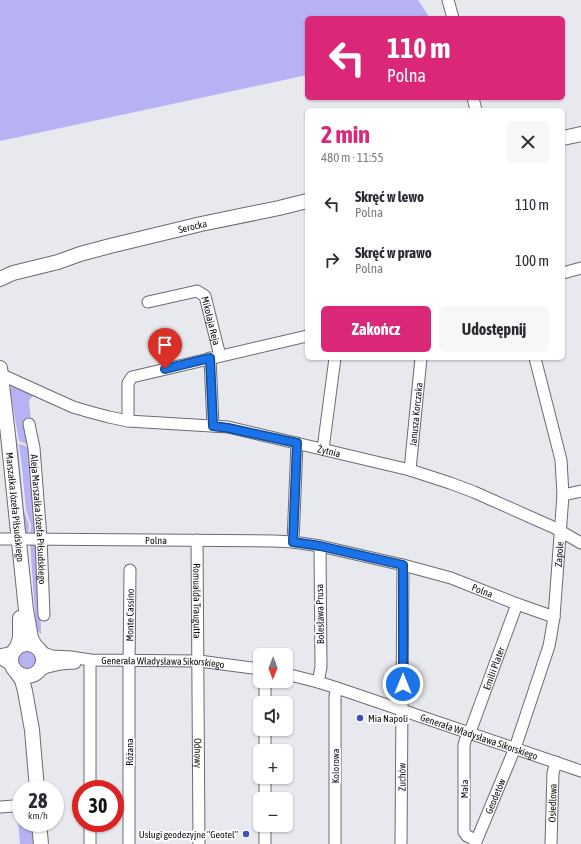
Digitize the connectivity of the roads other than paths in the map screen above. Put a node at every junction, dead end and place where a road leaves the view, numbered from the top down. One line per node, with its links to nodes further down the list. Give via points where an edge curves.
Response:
1 (448, 0): 2 (street)
2 (452, 16)
3 (581, 134): 4 (main road)
4 (565, 138)
5 (305, 202): 6 (main road, Serocka)
6 (80, 254): 7 (main road, Serocka); 10 (main road, Serocka)
7 (0, 267)
8 (581, 268): 9 (street)
9 (565, 272)
10 (0, 279)
11 (148, 302): 13 (street, Mikołaja Reja, via 197,291 205,296)
12 (305, 336): 13 (street)
13 (215, 357): 19 (street, via 132,377 128,382); 21 (street, Mikołaja Reja)
14 (335, 360): 23 (street)
15 (421, 360): 24 (street, Janusza Korczaka)
16 (536, 360): 26 (street, Zapole, via 561,460)
17 (0, 372): 19 (street, Żytnia, via 73,407); 29 (main road, Marszałka Józefa Piłsudskiego)
18 (0, 406): 29 (main road, Marszałka Józefa Piłsudskiego)
19 (128, 420): 21 (street, Żytnia)
20 (29, 424): 28 (street, Aleja Marszałka Józefa Piłsudskiego, via 34,448)
21 (213, 426): 22 (street, Żytnia)
22 (297, 443): 23 (street, Żytnia); 31 (street)
23 (323, 449): 24 (street, Żytnia)
24 (410, 470): 27 (street, Żytnia, via 474,492)
25 (581, 491): 26 (street)
26 (563, 495): 27 (street, Zapole)
27 (560, 531): 32 (street, Żytnia); 38 (street, Zapole)
28 (41, 538): 29 (street, Polna); 30 (street, Polna); 37 (street, Aleja Marszałka Józefa Piłsudskiego)
29 (11, 539): 39 (main road, Marszałka Józefa Piłsudskiego, via 31,638); 40 (main road, Marszałka Józefa Piłsudskiego, via 18,582 21,630 20,642)
30 (198, 540): 31 (street, Polna); 43 (street, Romualda Traugutta)
31 (293, 542): 33 (street, Polna)
32 (581, 543)
33 (320, 546): 34 (street, Polna); 47 (street, Bolesława Prusa, via 321,667)
34 (403, 565): 36 (street, Polna, via 450,578); 49 (street)
35 (130, 570): 42 (street, Monte Cassino)
36 (517, 604): 38 (street, Polna); 51 (street, Emilii Plater)
37 (44, 615)
38 (554, 617): 52 (street, Zapole, via 549,646)
39 (38, 649): 40 (main road, via 30,644 21,645); 41 (street, Generała Władysława Sikorskiego, via 52,656); 45 (main road, via 43,661)
40 (10, 658): 45 (main road, via 22,676 32,676); 50 (main road, via 22,680)
41 (90, 660): 42 (street, Generała Władysława Sikorskiego); 45 (street, Generała Władysława Sikorskiego, via 47,666); 56 (street)
42 (129, 660): 43 (street, Generała Władysława Sikorskiego); 65 (street, Różana)
43 (199, 661): 44 (street, Generała Władysława Sikorskiego); 66 (street, Odnowy)
44 (253, 668)
45 (38, 672): 50 (main road, via 34,679)
46 (293, 676): 47 (street, Generała Władysława Sikorskiego)
47 (318, 682): 48 (street, Generała Władysława Sikorskiego)
48 (337, 688): 49 (street, Generała Władysława Sikorskiego); 68 (street, Kolorowa)
49 (402, 710): 51 (street, Generała Władysława Sikorskiego); 69 (street, Zuchów)
50 (32, 730): 55 (main road)
51 (469, 732): 52 (street, Generała Władysława Sikorskiego); 62 (street, Mała, via 464,745 464,832)
52 (514, 748): 53 (street, Generała Władysława Sikorskiego); 62 (street, Geodetów)
53 (556, 762): 54 (street, Generała Władysława Sikorskiego); 70 (street, Osiedlowa, via 552,773)
54 (581, 770)
55 (36, 780)
56 (90, 780)
57 (12, 806): 58 (street)
58 (0, 807)
59 (40, 832): 63 (main road)
60 (90, 832): 64 (street)
61 (265, 832): 67 (street)
62 (476, 842)
63 (41, 844)
64 (90, 844)
65 (129, 844)
66 (199, 844)
67 (265, 844)
68 (335, 844)
69 (401, 844)
70 (551, 844)

